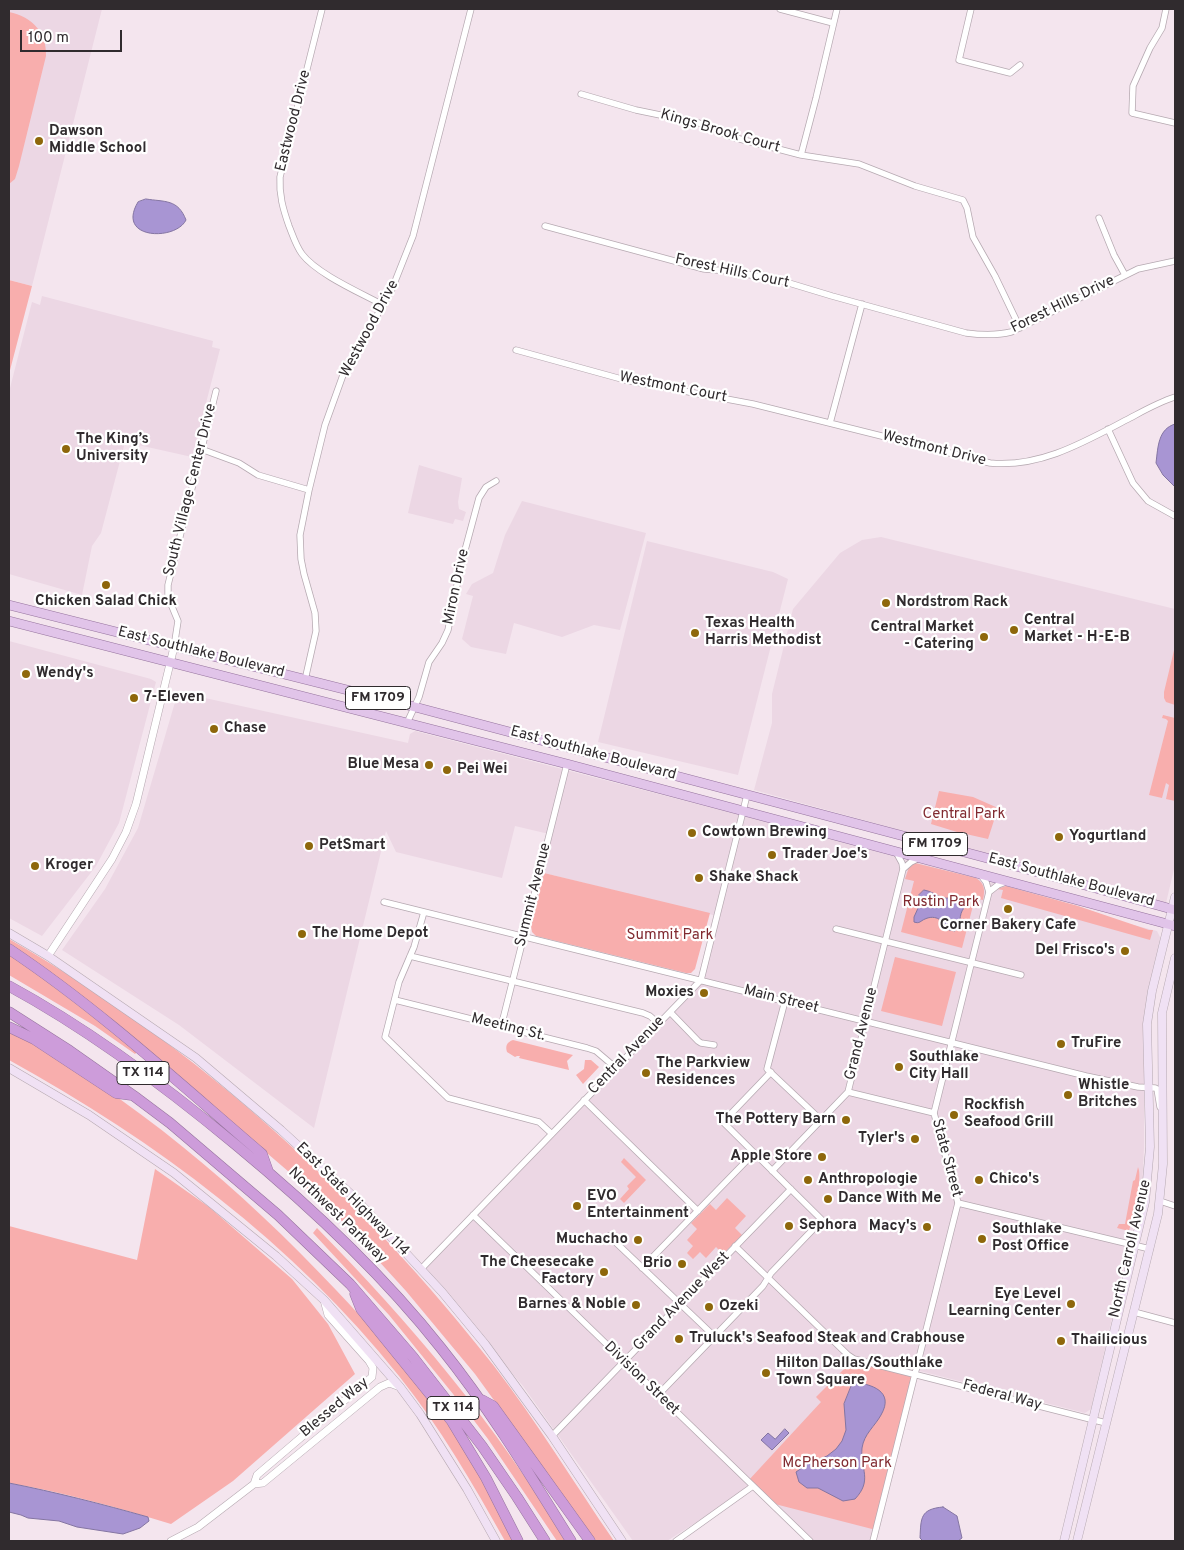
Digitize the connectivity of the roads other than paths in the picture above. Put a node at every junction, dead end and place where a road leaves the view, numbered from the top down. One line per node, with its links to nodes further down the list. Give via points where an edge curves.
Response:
1 (322, 9): 17 (street, Eastwood Drive, via 280,177 282,207 303,256 333,278)
2 (471, 9): 17 (street, Westwood Drive, via 413,236)
3 (780, 9): 7 (street)
4 (837, 9): 7 (street)
5 (971, 9): 8 (street, via 959,60 1010,73)
6 (1166, 9): 10 (street, via 1162,28 1133,86 1132,113)
7 (834, 23): 11 (street)
8 (1020, 65)
9 (581, 94): 11 (street, Kings Brook Court, via 699,124 732,137)
10 (1175, 123)
11 (801, 155): 18 (street, Kings Brook Court, via 859,164 963,200 973,237)
12 (1098, 218): 15 (street)
13 (544, 226): 16 (street, Forest Hills Court, via 704,269 754,274)
14 (1175, 261): 15 (street, Forest Hills Drive)
15 (1125, 275): 18 (street, Forest Hills Drive)
16 (862, 304): 18 (street, Forest Hills Drive, via 966,332 999,335); 22 (street)
17 (383, 305): 26 (street, Westwood Drive, via 343,375)
18 (1020, 328)
19 (516, 350): 22 (street, Westmont Court, via 625,380 753,404)
20 (216, 391): 24 (street, South Village Center Drive)
21 (1175, 397): 23 (street, Westmont Drive)
22 (830, 423): 23 (street, Westmont Drive, via 1001,464 1027,462 1063,452)
23 (1108, 429): 27 (street, via 1133,483 1148,502)
24 (201, 449): 26 (street, via 239,463 258,475); 30 (street, South Village Center Drive, via 168,585 168,597 178,621)
25 (496, 481): 33 (street, Miron Drive, via 486,487 479,498 448,630 429,662)
26 (309, 490): 32 (street, Westwood Drive, via 300,535 301,559 315,613 316,631)
27 (1175, 516)
28 (9, 605): 30 (main road, East Southlake Boulevard / FM 1709)
29 (9, 621): 31 (main road, East Southlake Boulevard / FM 1709)
30 (174, 647): 31 (street); 32 (main road, East Southlake Boulevard / FM 1709)
31 (170, 663): 34 (main road, East Southlake Boulevard / FM 1709); 54 (street, via 136,804 126,832 112,859)
32 (306, 680): 33 (main road, East Southlake Boulevard / FM 1709)
33 (415, 707): 34 (street, Miron Drive); 36 (main road, East Southlake Boulevard / FM 1709)
34 (407, 723): 35 (main road, East Southlake Boulevard / FM 1709)
35 (567, 764): 37 (main road, East Southlake Boulevard / FM 1709); 51 (street, Summit Avenue)
36 (747, 795): 37 (street); 46 (main road, East Southlake Boulevard / FM 1709)
37 (743, 810): 38 (main road, East Southlake Boulevard / FM 1709); 59 (street)
38 (896, 851): 39 (main road, East Southlake Boulevard / FM 1709); 40 (street)
39 (920, 857): 40 (street); 41 (main road, East Southlake Boulevard / FM 1709)
40 (903, 869): 52 (street, Grand Avenue)
41 (980, 873): 42 (main road, East Southlake Boulevard / FM 1709); 43 (street)
42 (1008, 881): 43 (street); 48 (main road, East Southlake Boulevard / FM 1709)
43 (989, 892): 57 (street, State Street)
44 (1175, 897): 46 (main road, North Carroll Avenue)
45 (384, 902): 47 (street, Main Street)
46 (1174, 910): 48 (main road, North Carroll Avenue)
47 (424, 912): 51 (street, Main Street); 55 (street)
48 (1172, 925): 75 (main road, North Carroll Avenue, via 1152,992 1147,1024)
49 (836, 929): 52 (street)
50 (9, 933): 54 (main road, East State Highway 114)
51 (524, 937): 59 (street, Main Street); 60 (street, Summit Avenue)
52 (885, 941): 57 (street); 66 (street, Grand Avenue)
53 (9, 949): 85 (highway, via 52,978 129,1039 262,1154)
54 (48, 956): 97 (main road, East State Highway 114, via 196,1058 282,1130 354,1196)
55 (410, 956): 60 (street); 62 (street)
56 (1175, 958): 79 (main road, North Carroll Avenue, via 1162,1013)
57 (971, 962): 58 (street); 70 (street, State Street)
58 (1021, 975)
59 (701, 980): 63 (street, Main Street); 65 (street, Central Avenue)
60 (513, 981): 67 (street, via 643,1013); 69 (street, Summit Avenue)
61 (9, 986): 85 (highway, Northwest Parkway / TX 114, via 120,1056)
62 (395, 1000): 69 (street, Meeting St.); 82 (street, via 385,1037 443,1094 454,1101 539,1122)
63 (785, 1001): 66 (street, Main Street); 74 (street, via 768,1069)
64 (9, 1012): 77 (highway, TX 114)
65 (670, 1012): 67 (street, Central Avenue); 71 (street, via 698,1041)
66 (866, 1021): 70 (street, Main Street); 76 (street, Grand Avenue)
67 (659, 1024): 73 (street, Central Avenue)
68 (9, 1027): 77 (highway, via 34,1039 116,1093)
69 (501, 1027): 73 (street, Meeting St., via 596,1051)
70 (951, 1042): 75 (street, Main Street, via 1095,1078); 80 (street, State Street)
71 (714, 1045)
72 (9, 1068): 100 (main road, via 89,1115 174,1173 276,1256)
73 (616, 1068): 78 (street, Central Avenue)
74 (771, 1072): 81 (street); 83 (street, via 722,1122)
75 (1149, 1087): 79 (street, via 1157,1089); 94 (main road, North Carroll Avenue, via 1148,1171 1145,1202)
76 (848, 1092): 80 (street); 81 (street, Grand Avenue)
77 (134, 1096): 99 (highway, TX 114, via 278,1214)
78 (584, 1100): 82 (street, Central Avenue); 90 (street)
79 (1162, 1111): 87 (main road, North Carroll Avenue)
80 (934, 1113): 88 (street, State Street)
81 (821, 1120): 84 (street, Grand Avenue)
82 (552, 1134): 91 (street, Central Avenue)
83 (754, 1153): 84 (street); 90 (street)
84 (772, 1171): 86 (street)
85 (269, 1172): 109 (highway, Northwest Parkway / TX 114, via 337,1234 394,1293)
86 (790, 1189): 93 (street, Grand Avenue West); 98 (street, via 822,1220)
87 (1160, 1201): 89 (street); 95 (main road, North Carroll Avenue)
88 (958, 1203): 94 (street); 106 (street, State Street)
89 (1175, 1206)
90 (698, 1211): 96 (street)
91 (473, 1215): 97 (street, Central Avenue); 105 (street, Division Street)
92 (609, 1236): 96 (street)
93 (735, 1246): 98 (street, Federal Way); 101 (street, Grand Avenue West)
94 (1134, 1246): 95 (street); 110 (main road, North Carroll Avenue)
95 (1150, 1249): 102 (main road, North Carroll Avenue)
96 (642, 1268): 101 (street)
97 (420, 1269): 112 (main road, East State Highway 114, via 485,1344)
98 (768, 1278): 104 (street); 106 (street, Federal Way, via 848,1356)
99 (350, 1284): 117 (highway, via 361,1309 451,1420 486,1478); 118 (highway, TX 114, via 413,1357 482,1446)
100 (324, 1300): 107 (main road); 113 (street, Blessed Way, via 328,1315 370,1361 372,1377 258,1475)
101 (680, 1303): 104 (street); 105 (street, Grand Avenue West)
102 (1134, 1312): 103 (street); 111 (main road, North Carroll Avenue)
103 (1175, 1323)
104 (714, 1336): 108 (street)
105 (624, 1362): 108 (street, Division Street); 112 (street, Grand Avenue West)
106 (915, 1374): 110 (street, Federal Way); 124 (street, State Street)
107 (400, 1387): 113 (street, Blessed Way, via 389,1384 380,1387 263,1482); 116 (main road, via 433,1434)
108 (658, 1395): 114 (street, Division Street)
109 (480, 1399): 119 (highway, Northwest Parkway / TX 114); 120 (highway, via 493,1406)
110 (1093, 1420): 111 (street, Federal Way); 125 (main road, North Carroll Avenue)
111 (1106, 1423): 126 (main road, North Carroll Avenue)
112 (552, 1436): 121 (main road, East State Highway 114)
113 (254, 1484): 115 (street, Blessed Way, via 198,1528)
114 (753, 1486): 122 (street); 123 (street, Division Street)
115 (171, 1541)
116 (496, 1541)
117 (518, 1541)
118 (545, 1541)
119 (571, 1541)
120 (590, 1541)
121 (622, 1541)
122 (676, 1541)
123 (810, 1541)
124 (873, 1541)
125 (1064, 1541)
126 (1077, 1541)

